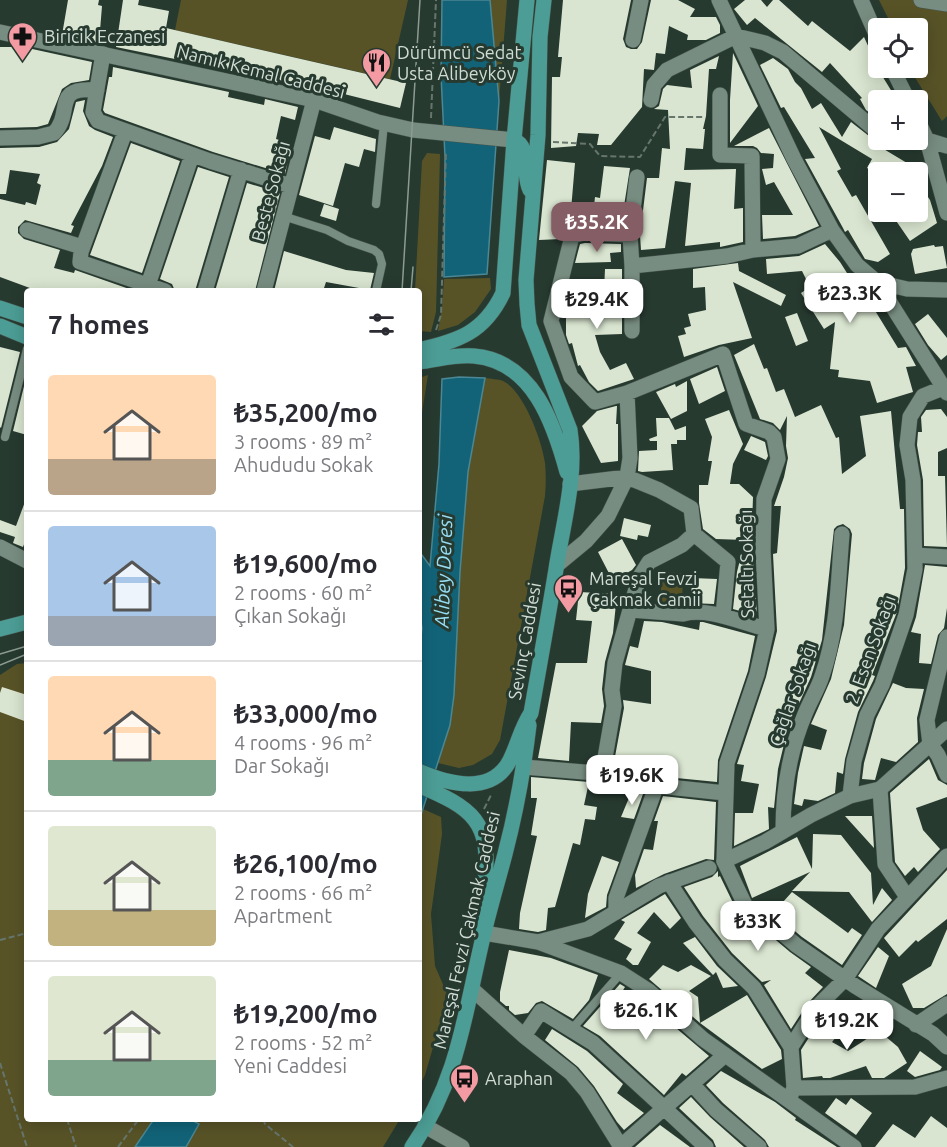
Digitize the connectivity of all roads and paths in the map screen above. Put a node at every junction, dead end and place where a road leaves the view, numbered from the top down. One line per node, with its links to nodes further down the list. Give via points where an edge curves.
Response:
1 (435, 0): 21 (path)
2 (527, 0): 24 (main road)
3 (544, 0): 26 (main road)
4 (641, 0): 12 (street)
5 (719, 0): 11 (street)
6 (861, 0): 9 (street)
7 (921, 0): 8 (street)
8 (947, 4)
9 (869, 18)
10 (0, 32): 13 (street, Namık Kemal Caddesi)
11 (736, 36): 17 (street, via 667,70 654,85); 20 (street, via 783,52); 39 (street)
12 (633, 40)
13 (104, 54): 14 (street); 16 (street, Namık Kemal Caddesi)
14 (97, 90): 22 (street, via 93,112 98,121); 23 (street, via 76,90 68,96 61,124 54,133 38,138)
15 (720, 95): 18 (street)
16 (314, 100): 19 (street, Namık Kemal Caddesi); 33 (street, Beste Sokağı)
17 (651, 100)
18 (719, 117): 26 (path, via 665,117 640,157 600,156 590,144); 42 (street, via 720,155 752,156)
19 (384, 123): 21 (street, Namık Kemal Caddesi); 35 (lane)
20 (868, 124)
21 (426, 126): 24 (street, Namık Kemal Caddesi)
22 (125, 132): 30 (street); 41 (street)
23 (0, 138)
24 (509, 139): 34 (main road, via 524,148 526,180); 57 (main road, via 502,293 496,308 475,330 458,340)
25 (928, 140): 28 (street)
26 (538, 141): 34 (main road)
27 (928, 144): 36 (street)
28 (947, 146)
29 (446, 151): 55 (path, via 441,315)
30 (192, 155): 31 (street); 45 (street)
31 (241, 170): 33 (street); 47 (street)
32 (637, 177): 40 (street)
33 (291, 186): 37 (street, Beste Sokağı)
34 (534, 195): 64 (main road, via 526,304 530,325 570,430)
35 (376, 204)
36 (947, 213)
37 (283, 216): 48 (street, Beste Sokağı); 49 (lane, via 374,250 382,264)
38 (27, 230): 41 (street)
39 (832, 230): 42 (street, via 798,246); 44 (street, via 857,265)
40 (630, 234): 43 (street); 61 (street, via 572,236 550,321 571,377 595,402)
41 (82, 247): 45 (street, via 79,257 84,265)
42 (753, 250): 43 (street)
43 (632, 266): 54 (street)
44 (877, 282): 50 (street, via 907,289); 60 (street)
45 (148, 285): 46 (street)
46 (156, 288)
47 (206, 288)
48 (265, 288)
49 (376, 288)
50 (947, 290)
51 (0, 308): 52 (main road)
52 (24, 316)
53 (0, 326): 56 (main road)
54 (632, 331)
55 (434, 335)
56 (24, 336)
57 (422, 349)
58 (24, 361): 62 (lane)
59 (422, 361): 64 (main road, via 462,356 490,358 521,376 551,422)
60 (945, 391): 68 (street, 2. Esen Sokağı, via 923,396 910,417 907,445 913,480)
61 (627, 393): 63 (street); 76 (street, Setaltı Sokağı, via 723,354 747,424 774,437 778,459 764,499)
62 (5, 437)
63 (627, 477): 64 (street); 65 (street, via 690,508); 71 (street, via 608,516)
64 (570, 484): 71 (main road, Sevinç Caddesi)
65 (694, 534): 72 (street, via 649,562 639,578); 73 (street, via 728,562)
66 (842, 534): 94 (street, Çağlar Sokağı, via 833,633 822,677 804,715 788,767)
67 (0, 547): 70 (street)
68 (915, 555): 69 (street); 92 (street, 2. Esen Sokağı, via 906,615 882,685 867,715 854,761)
69 (947, 557)
70 (24, 559)
71 (557, 565): 79 (main road, Sevinç Caddesi)
72 (630, 610): 73 (street); 84 (street, via 615,663 614,706)
73 (723, 616): 76 (street)
74 (24, 623): 75 (main road)
75 (4, 628): 77 (main road)
76 (767, 629): 91 (street, Setaltı Sokağı, via 757,674 727,763)
77 (24, 630)
78 (947, 637): 81 (street, via 927,720)
79 (531, 713): 82 (main road, Mareşal Fevzi Çakmak Caddesi); 87 (main road, Sevinç Caddesi, via 502,771 481,783)
80 (947, 729): 81 (street)
81 (930, 744): 85 (street); 90 (street)
82 (524, 767): 84 (street); 101 (main road, Mareşal Fevzi Çakmak Caddesi)
83 (422, 774): 87 (main road)
84 (602, 775): 89 (street)
85 (947, 775)
86 (422, 785): 87 (main road, Sevinç Caddesi)
87 (441, 787): 101 (main road, Sevinç Caddesi, via 467,810 483,836 486,861 480,916)
88 (494, 787): 93 (path)
89 (656, 787): 91 (street); 100 (street, via 615,898)
90 (880, 789): 92 (street); 99 (street, via 885,864)
91 (725, 793): 96 (street, Setaltı Sokağı)
92 (850, 796): 94 (street)
93 (481, 816)
94 (783, 831): 96 (street)
95 (947, 856): 99 (street)
96 (724, 861): 106 (street, via 746,907)
97 (709, 868): 98 (street)
98 (669, 882): 100 (street); 112 (street, via 724,960 754,988)
99 (907, 897): 106 (street, via 878,929)
100 (616, 912): 104 (street, via 588,929)
101 (484, 933): 104 (street); 107 (main road, Mareşal Fevzi Çakmak Caddesi)
102 (24, 934): 103 (path)
103 (0, 940)
104 (538, 942): 105 (street)
105 (621, 973): 110 (lane); 114 (street, via 649,991)
106 (845, 979): 109 (street); 112 (street, via 816,1008)
107 (472, 989): 111 (street); 123 (main road, Mareşal Fevzi Çakmak Caddesi, via 453,1067)
108 (947, 1004): 109 (street)
109 (916, 1025): 113 (street)
110 (572, 1030): 111 (street, via 541,1011); 119 (street, via 593,1043)
111 (524, 1036): 130 (street, via 571,1073)
112 (791, 1047): 118 (street)
113 (947, 1047)
114 (725, 1055): 117 (street); 118 (street)
115 (0, 1063): 124 (path)
116 (947, 1078): 118 (street, via 915,1087)
117 (692, 1084): 119 (street); 132 (street)
118 (792, 1094): 133 (street)
119 (664, 1108): 130 (street); 131 (street)
120 (68, 1122): 125 (path)
121 (137, 1122): 126 (path)
122 (264, 1122): 127 (path)
123 (425, 1126): 128 (main road, Mareşal Fevzi Çakmak Caddesi); 129 (street)
124 (27, 1147)
125 (76, 1147)
126 (118, 1147)
127 (293, 1147)
128 (412, 1147)
129 (462, 1147)
130 (621, 1147)
131 (706, 1147)
132 (759, 1147)
133 (854, 1147)

